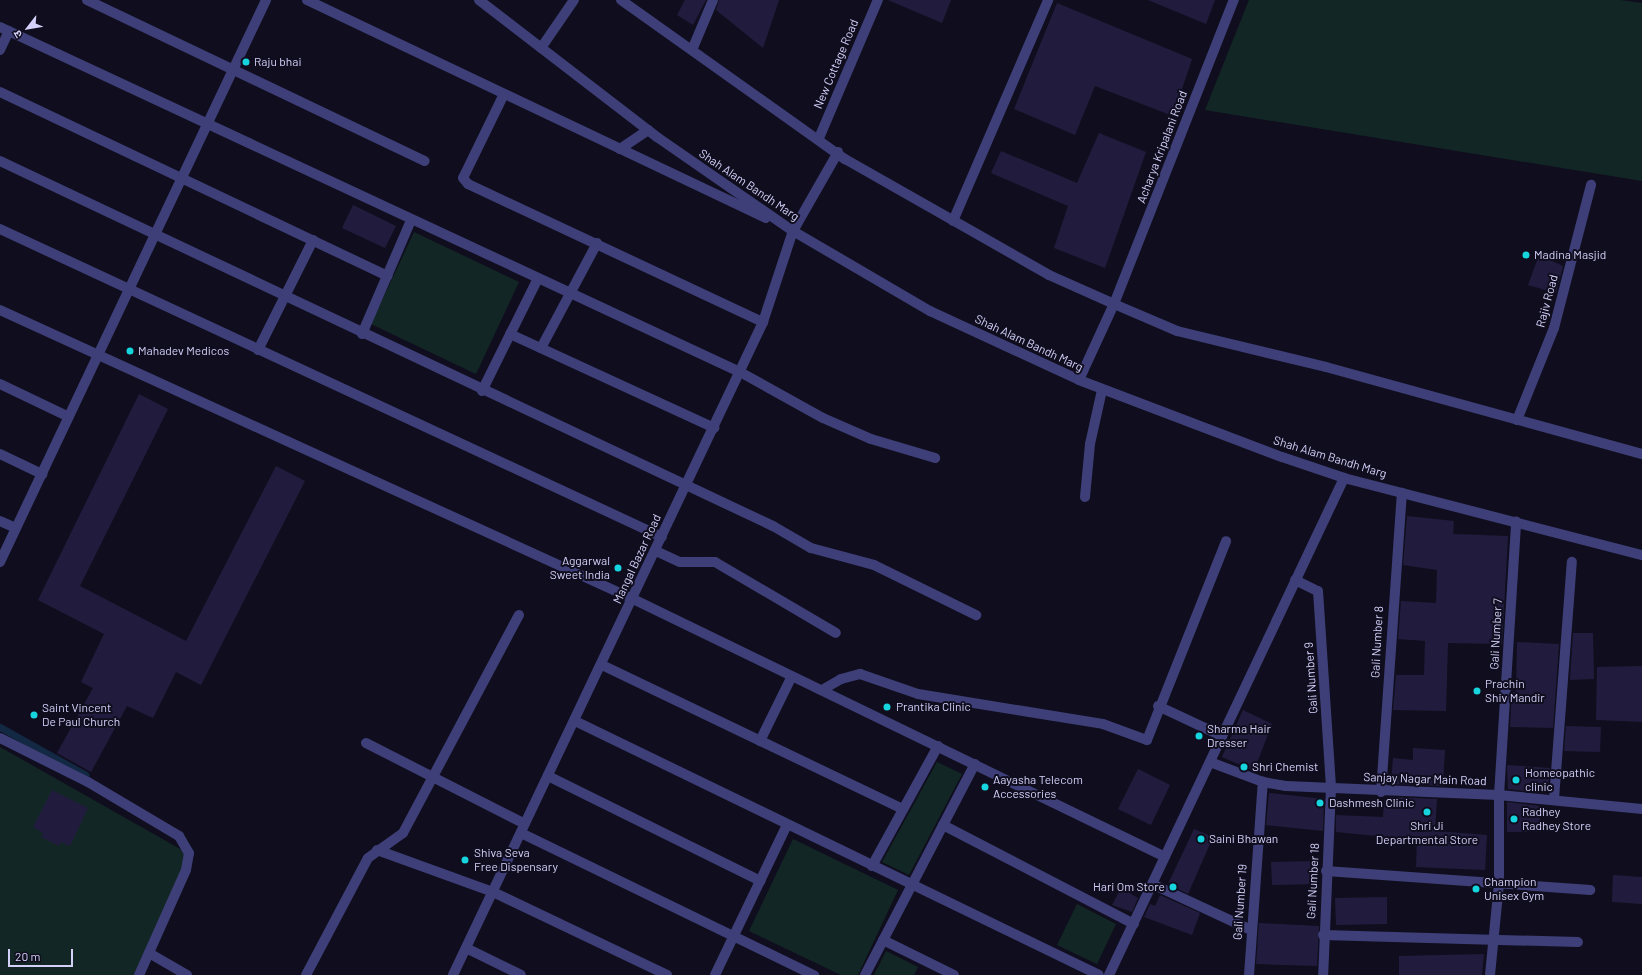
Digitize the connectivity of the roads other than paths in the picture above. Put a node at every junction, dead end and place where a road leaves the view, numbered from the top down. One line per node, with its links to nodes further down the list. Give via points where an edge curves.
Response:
1 (87, 0): 15 (street)
2 (266, 0): 15 (street)
3 (307, 0): 17 (street)
4 (479, 0): 12 (street, Shah Alam Bandh Marg)
5 (574, 0): 12 (street)
6 (621, 0): 14 (street)
7 (713, 0): 14 (street)
8 (878, 0): 20 (street, New Cottage Road)
9 (1048, 0): 28 (street)
10 (1234, 0): 39 (street, Acharya Kripalani Road)
11 (4, 29): 13 (street); 18 (street)
12 (541, 48): 19 (street, Shah Alam Bandh Marg)
13 (0, 50)
14 (692, 50): 20 (street)
15 (233, 70): 18 (street); 24 (street)
16 (0, 92): 25 (street)
17 (504, 94): 21 (street); 33 (street, via 463,178 468,184)
18 (207, 124): 25 (street); 27 (street)
19 (648, 130): 21 (street); 30 (street, Shah Alam Bandh Marg)
20 (819, 138): 22 (street)
21 (620, 149): 30 (street)
22 (838, 152): 28 (street); 30 (street, Mangal Bazar Road)
23 (0, 161): 31 (street)
24 (425, 162)
25 (182, 178): 31 (street); 32 (street)
26 (1591, 185): 53 (street, Rajiv Road, via 1554,328)
27 (411, 220): 34 (street); 35 (street)
28 (954, 221): 39 (street, via 1049,275)
29 (0, 229): 36 (street)
30 (793, 231): 41 (street, Mangal Bazar Road); 48 (street, Shah Alam Bandh Marg, via 930,311)
31 (155, 235): 36 (street); 38 (street)
32 (312, 240): 34 (street); 38 (street)
33 (597, 243): 37 (street); 41 (street)
34 (387, 276): 42 (street)
35 (537, 280): 37 (street); 43 (street)
36 (129, 290): 45 (street); 46 (street)
37 (569, 294): 44 (street); 47 (street)
38 (284, 297): 42 (street); 45 (street)
39 (1114, 304): 48 (street, Acharya Kripalani Road); 53 (street, via 1177,331)
40 (0, 310): 46 (street)
41 (763, 322): 47 (street, Mangal Bazar Road)
42 (362, 334): 51 (street)
43 (510, 334): 44 (street); 51 (street)
44 (541, 348): 54 (street)
45 (258, 350): 66 (street)
46 (98, 357): 52 (street); 73 (street)
47 (740, 372): 54 (street, Mangal Bazar Road); 57 (street, via 817,415 871,439)
48 (1079, 380): 50 (street, Shah Alam Bandh Marg)
49 (0, 384): 52 (street)
50 (1102, 390): 59 (street, Shah Alam Bandh Marg); 62 (street, via 1090,444)
51 (482, 391): 60 (street)
52 (69, 416): 58 (street)
53 (1517, 420): 56 (street)
54 (714, 428): 60 (street, Mangal Bazar Road)
55 (0, 454): 58 (street)
56 (1642, 454)
57 (935, 458)
58 (42, 474): 65 (street)
59 (1344, 478): 61 (street, Shah Alam Bandh Marg); 72 (street)
60 (686, 487): 66 (street, Mangal Bazar Road); 75 (street, via 774,526 811,548 874,565)
61 (1402, 493): 64 (street, Shah Alam Bandh Marg); 93 (street, Gali Number 8)
62 (1085, 497)
63 (0, 520): 65 (street)
64 (1516, 522): 69 (street, Shah Alam Bandh Marg); 94 (street, Gali Number 7)
65 (16, 528): 70 (street)
66 (662, 537): 68 (street, Mangal Bazar Road)
67 (1226, 541): 80 (street)
68 (656, 551): 73 (street, Mangal Bazar Road); 76 (street, via 680,562 715,562)
69 (1642, 555)
70 (0, 562)
71 (1572, 562): 95 (street)
72 (1295, 580): 82 (street); 92 (street, Gali Number 9, via 1318,591)
73 (633, 599): 77 (street, Mangal Bazar Road); 78 (street)
74 (519, 615): 90 (street)
75 (976, 615)
76 (836, 633)
77 (602, 665): 81 (street, Mangal Bazar Road); 84 (street)
78 (792, 676): 79 (street); 84 (street)
79 (822, 690): 80 (street, via 841,679 860,674 918,694 1103,724 1147,740); 86 (street)
80 (1158, 706): 82 (street)
81 (575, 721): 89 (street, Mangal Bazar Road); 98 (street)
82 (1222, 736): 87 (street)
83 (0, 738): 119 (street, via 88,782 179,836 189,853 186,870)
84 (760, 740): 97 (street)
85 (366, 743): 90 (street)
86 (938, 746): 88 (street); 97 (street)
87 (1210, 762): 91 (street, Sanjay Nagar Main Road); 102 (street)
88 (975, 764): 99 (street); 102 (street)
89 (548, 776): 100 (street, Mangal Bazar Road); 105 (street)
90 (433, 777): 100 (street); 101 (street, via 403,833 391,845)
91 (1263, 782): 92 (street, Sanjay Nagar Main Road); 112 (street, Gali Number 19)
92 (1331, 788): 93 (street, Sanjay Nagar Main Road); 104 (street, Gali Number 18)
93 (1381, 792): 94 (street, Sanjay Nagar Main Road)
94 (1499, 795): 95 (street, Sanjay Nagar Main Road); 106 (street, Gali Number 7)
95 (1554, 800): 96 (street, Sanjay Nagar Main Road)
96 (1642, 809)
97 (903, 810): 103 (street)
98 (787, 825): 103 (street); 105 (street)
99 (943, 825): 107 (street); 111 (street)
100 (523, 829): 110 (street, Mangal Bazar Road); 114 (street)
101 (377, 850): 110 (street); 122 (street, via 368,858)
102 (1165, 857): 108 (street)
103 (872, 866): 107 (street)
104 (1326, 871): 106 (street); 113 (street, Gali Number 18)
105 (760, 881): 114 (street)
106 (1499, 883): 109 (street); 116 (street, Gali Number 7)
107 (911, 884): 115 (street); 130 (street)
108 (1152, 884): 111 (street); 112 (street)
109 (1590, 890)
110 (493, 892): 118 (street, Mangal Bazar Road); 125 (street)
111 (1134, 924): 131 (street)
112 (1251, 930): 132 (street, Gali Number 19)
113 (1323, 935): 116 (street); 133 (street, Gali Number 18)
114 (734, 937): 126 (street); 127 (street)
115 (883, 940): 128 (street); 129 (street)
116 (1494, 941): 117 (street); 134 (street, Gali Number 7)
117 (1578, 942)
118 (466, 948): 123 (street, Mangal Bazar Road); 124 (street)
119 (149, 953): 120 (street); 121 (street)
120 (139, 975)
121 (187, 975)
122 (306, 975)
123 (453, 975)
124 (521, 975)
125 (667, 975)
126 (715, 975)
127 (814, 975)
128 (865, 975)
129 (954, 975)
130 (1099, 975)
131 (1109, 975)
132 (1249, 975)
133 (1323, 975)
134 (1490, 975)

